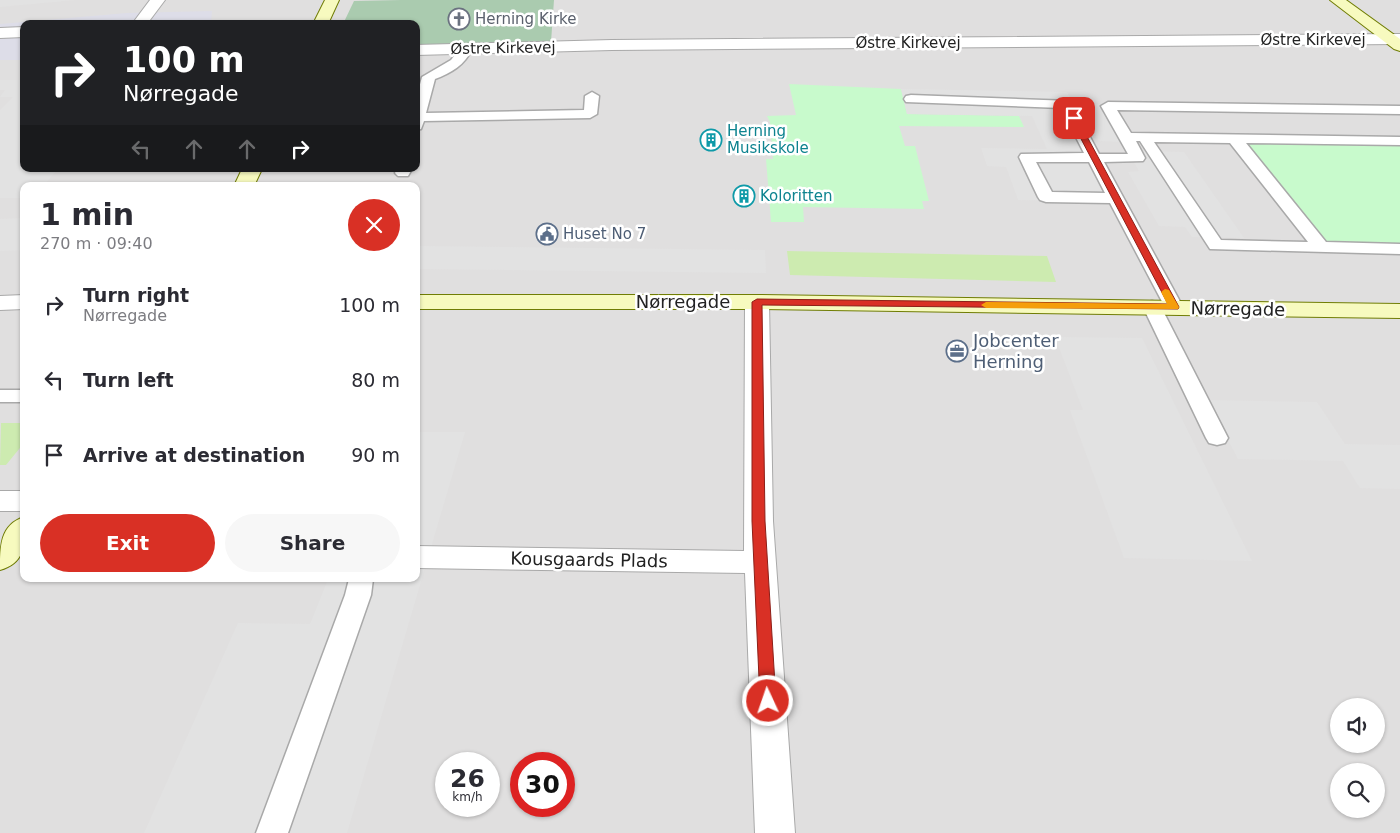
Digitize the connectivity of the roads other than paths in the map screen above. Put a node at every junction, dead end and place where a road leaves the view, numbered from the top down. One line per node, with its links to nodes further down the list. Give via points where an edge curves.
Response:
1 (158, 0): 4 (street)
2 (332, 0): 5 (street)
3 (1337, 0): 8 (street)
4 (142, 20)
5 (322, 20)
6 (20, 32): 7 (street)
7 (0, 33)
8 (1397, 42): 9 (street, Østre Kirkevej, via 612,45)
9 (466, 49): 10 (street, Østre Kirkevej); 13 (lane, via 464,56 445,71 429,77)
10 (420, 50)
11 (592, 96): 15 (lane, via 590,114)
12 (911, 99): 20 (lane, via 1066,104)
13 (420, 110)
14 (1400, 110): 16 (lane, via 1108,106)
15 (420, 121)
16 (1126, 137): 17 (lane); 20 (lane, via 1138,158)
17 (1144, 137): 18 (lane); 22 (lane, via 1216,245)
18 (1234, 138): 19 (lane); 22 (lane)
19 (1400, 141)
20 (1094, 158): 21 (lane); 21 (lane, via 1026,157 1046,197)
21 (1116, 198): 28 (lane)
22 (1321, 247): 23 (lane)
23 (1400, 249)
24 (20, 302): 27 (street)
25 (420, 302): 26 (street, Nørregade)
26 (757, 302): 28 (street, Nørregade); 38 (street)
27 (0, 303)
28 (1163, 307): 29 (street, Nørregade); 32 (lane)
29 (1400, 311)
30 (0, 396): 31 (lane)
31 (20, 396)
32 (1217, 438)
33 (0, 501): 34 (street)
34 (20, 501)
35 (20, 532): 37 (street)
36 (420, 557): 38 (street, Kousgaards Plads)
37 (0, 559)
38 (761, 562): 41 (street)
39 (360, 582): 40 (lane)
40 (272, 833)
41 (775, 833)

